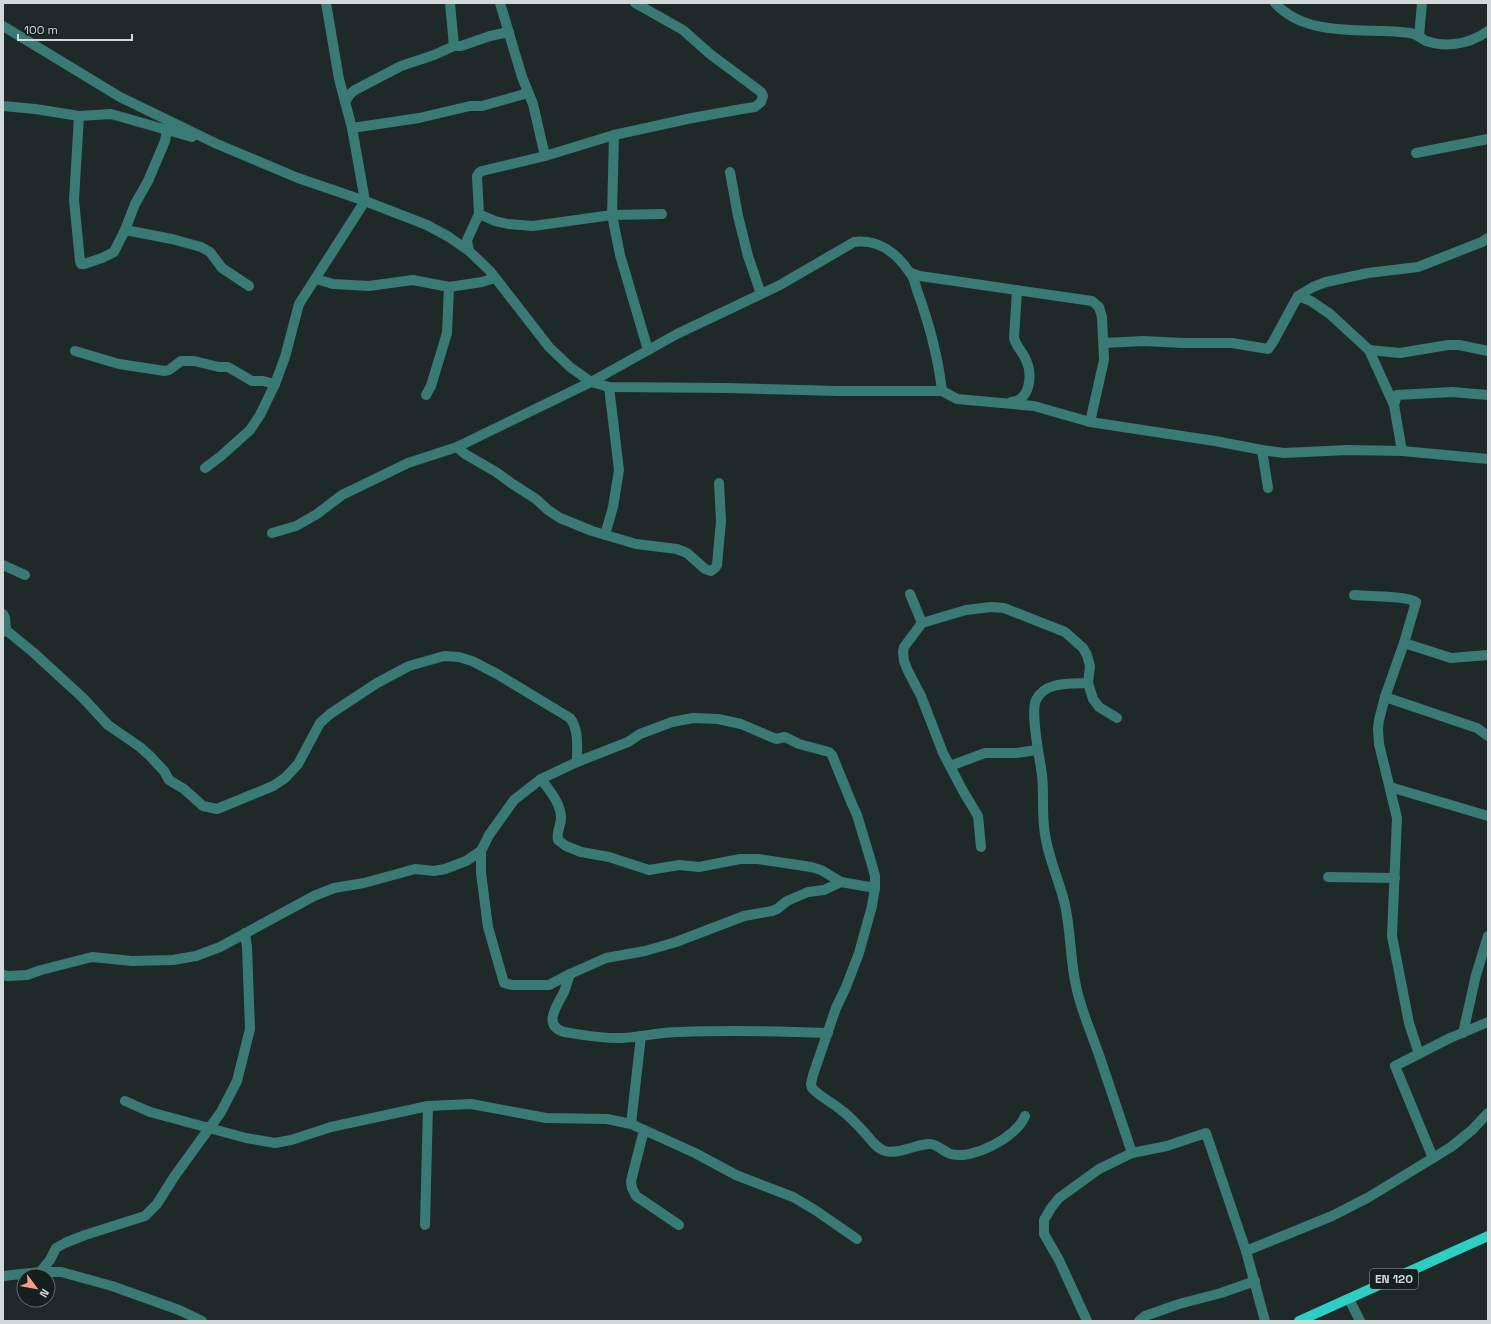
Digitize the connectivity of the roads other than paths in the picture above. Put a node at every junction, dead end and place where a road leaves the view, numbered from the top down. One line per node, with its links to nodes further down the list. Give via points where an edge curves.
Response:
1 (326, 3): 14 (street, via 338,79)
2 (450, 3): 11 (street)
3 (500, 3): 9 (street)
4 (635, 3): 20 (street, via 683,30 763,96 755,107)
5 (1275, 3): 10 (street, via 1283,12 1300,22 1344,30)
6 (1422, 3): 10 (street)
7 (3, 26): 13 (street)
8 (1488, 31): 10 (street, via 1454,44 1434,43)
9 (509, 32): 11 (street); 12 (street)
10 (1419, 36)
11 (454, 46): 14 (street, via 401,66 355,90)
12 (528, 93): 18 (street, via 482,106 470,106 419,118); 24 (street, via 533,104)
13 (120, 97): 16 (street); 22 (street)
14 (345, 102): 18 (street)
15 (3, 106): 17 (street)
16 (111, 114): 17 (street); 19 (street)
17 (79, 116): 30 (street, via 74,200 81,264 87,264 114,252)
18 (352, 128): 26 (street)
19 (167, 130): 22 (street); 30 (street, via 165,141)
20 (614, 136): 24 (street); 29 (street)
21 (1488, 139): 23 (street)
22 (217, 144): 26 (street, via 298,178)
23 (1416, 153)
24 (544, 156): 27 (street, via 479,173)
25 (730, 172): 39 (street, via 748,256)
26 (365, 200): 32 (street, via 427,225 449,236); 35 (street)
27 (479, 214): 29 (street, via 508,224 533,226); 32 (street, via 467,240)
28 (662, 214): 29 (street)
29 (612, 215): 42 (street, via 620,255)
30 (125, 230): 36 (street, via 201,247 210,252 222,268)
31 (1488, 238): 40 (street, via 1418,266 1326,282)
32 (469, 251): 34 (street)
33 (911, 273): 38 (street); 39 (street, via 883,246 862,241 854,242); 49 (street, via 934,342)
34 (495, 278): 37 (street); 46 (street, via 549,346 570,367)
35 (316, 279): 37 (street, via 334,284 369,286 413,280); 47 (street, via 299,304)
36 (249, 286)
37 (449, 286): 50 (street, via 447,333)
38 (1017, 290): 41 (street, via 1092,301 1099,307 1102,317); 52 (street, via 1014,338 1028,365 1028,389 1023,398 1015,402)
39 (761, 294): 42 (street)
40 (1298, 296): 41 (street, via 1274,342 1268,348 1232,343 1143,340); 43 (street, via 1311,301 1330,314)
41 (1104, 343): 54 (street, via 1104,360)
42 (648, 350): 46 (street)
43 (1369, 350): 45 (street, via 1400,353 1459,345); 53 (street)
44 (75, 351): 47 (street, via 119,364 165,372 181,361 194,361 228,367 252,381)
45 (1488, 351)
46 (591, 382): 48 (street); 55 (street)
47 (275, 384): 59 (street, via 250,430)
48 (609, 387): 49 (street); 63 (street, via 619,470)
49 (942, 391): 52 (street, via 957,399)
50 (426, 395)
51 (1488, 395): 53 (street, via 1452,392 1404,394 1397,395)
52 (1000, 402): 54 (street, via 1034,406)
53 (1394, 405): 57 (street)
54 (1090, 422): 56 (street)
55 (457, 447): 62 (street, via 408,463 342,495 296,526); 63 (street, via 536,499 560,518)
56 (1262, 450): 57 (street, via 1284,453); 61 (street)
57 (1402, 451): 58 (street)
58 (1488, 459)
59 (204, 468)
60 (719, 483): 63 (street, via 720,536 717,565 711,571 677,549 636,544)
61 (1268, 488)
62 (272, 533)
63 (605, 535)
64 (3, 565): 65 (street)
65 (25, 575)
66 (910, 594): 69 (street)
67 (1354, 595): 71 (street, via 1400,598 1416,602)
68 (3, 614): 70 (street)
69 (922, 623): 73 (street, via 966,610 991,607 1009,610 1072,636 1087,655 1090,666); 79 (street, via 904,647 903,657)
70 (4, 631): 78 (street, via 34,653 78,693 108,725 150,756 169,780 209,808 217,809 273,786 298,764 320,723 330,714 377,683 409,666 444,656 472,661 570,718 575,723)
71 (1404, 643): 72 (street, via 1451,658); 74 (street)
72 (1488, 655)
73 (1088, 683): 75 (street, via 1098,707); 77 (street, via 1052,686 1036,699 1034,708)
74 (1385, 697): 76 (street, via 1477,728); 81 (street, via 1379,720 1379,744)
75 (1117, 718)
76 (1488, 736)
77 (1037, 750): 79 (street, via 984,753); 105 (street, via 1042,777 1044,827 1068,920 1076,986)
78 (577, 762): 80 (street); 88 (street, via 628,742 640,734 672,722 693,718 718,719 741,724 776,738 786,737 799,744 829,752 835,760 858,815)
79 (950, 766): 83 (street, via 978,816)
80 (541, 779): 84 (street, via 514,800); 87 (street, via 556,799 560,811 558,840 581,852 609,857 650,870 679,865 699,867 740,859 758,859 816,868)
81 (1390, 787): 82 (street); 86 (street, via 1396,818)
82 (1488, 816)
83 (982, 847)
84 (481, 851): 89 (street, via 466,861 445,869 414,869 364,883 334,888); 91 (street, via 481,873 488,926 504,984 549,985)
85 (1328, 877): 86 (street)
86 (1395, 878): 97 (street, via 1392,936 1409,1023)
87 (840, 882): 88 (street); 91 (street, via 824,890 808,892 787,900 772,912 744,916 645,952 606,958)
88 (875, 888): 94 (street, via 863,941)
89 (245, 933): 92 (street, via 220,948 173,960 132,961 92,957 27,975); 103 (street, via 250,1030 237,1082)
90 (1488, 936): 95 (street)
91 (570, 974): 96 (street, via 552,1018 558,1030 609,1038)
92 (3, 975)
93 (1488, 1022): 95 (street)
94 (828, 1033): 96 (street, via 713,1030 661,1032); 101 (street, via 811,1079 812,1088 842,1111 885,1151 931,1144 951,1154 974,1154 1009,1135)
95 (1463, 1033): 97 (street)
96 (641, 1036): 102 (street)
97 (1419, 1054): 106 (street, via 1395,1066)
98 (125, 1101): 103 (street, via 150,1112)
99 (428, 1106): 102 (street, via 471,1104 546,1118 607,1118); 103 (street, via 331,1127 276,1143); 107 (street)
100 (1488, 1113): 106 (street, via 1452,1147)
101 (1025, 1116)
102 (631, 1124): 104 (street)
103 (210, 1128): 112 (street, via 157,1204 145,1216 65,1243 56,1248)
104 (644, 1130): 108 (street, via 631,1181 632,1188 636,1196); 110 (street, via 736,1175 793,1197)
105 (1132, 1153): 111 (street, via 1167,1146 1206,1133); 119 (street, via 1099,1169 1059,1198 1044,1220 1044,1234)
106 (1433, 1158): 111 (street, via 1332,1216)
107 (425, 1225)
108 (679, 1225)
109 (1488, 1236): 117 (main road, EN 120)
110 (857, 1239)
111 (1246, 1251): 116 (street)
112 (43, 1268)
113 (56, 1272): 118 (street, via 112,1286)
114 (16, 1275): 115 (street)
115 (3, 1276)
116 (1255, 1281): 120 (street, via 1179,1304 1145,1316); 121 (street)
117 (1349, 1299): 122 (main road, EN 120); 123 (street)
118 (202, 1321)
119 (1087, 1321)
120 (1139, 1321)
121 (1265, 1321)
122 (1299, 1321)
123 (1360, 1321)

